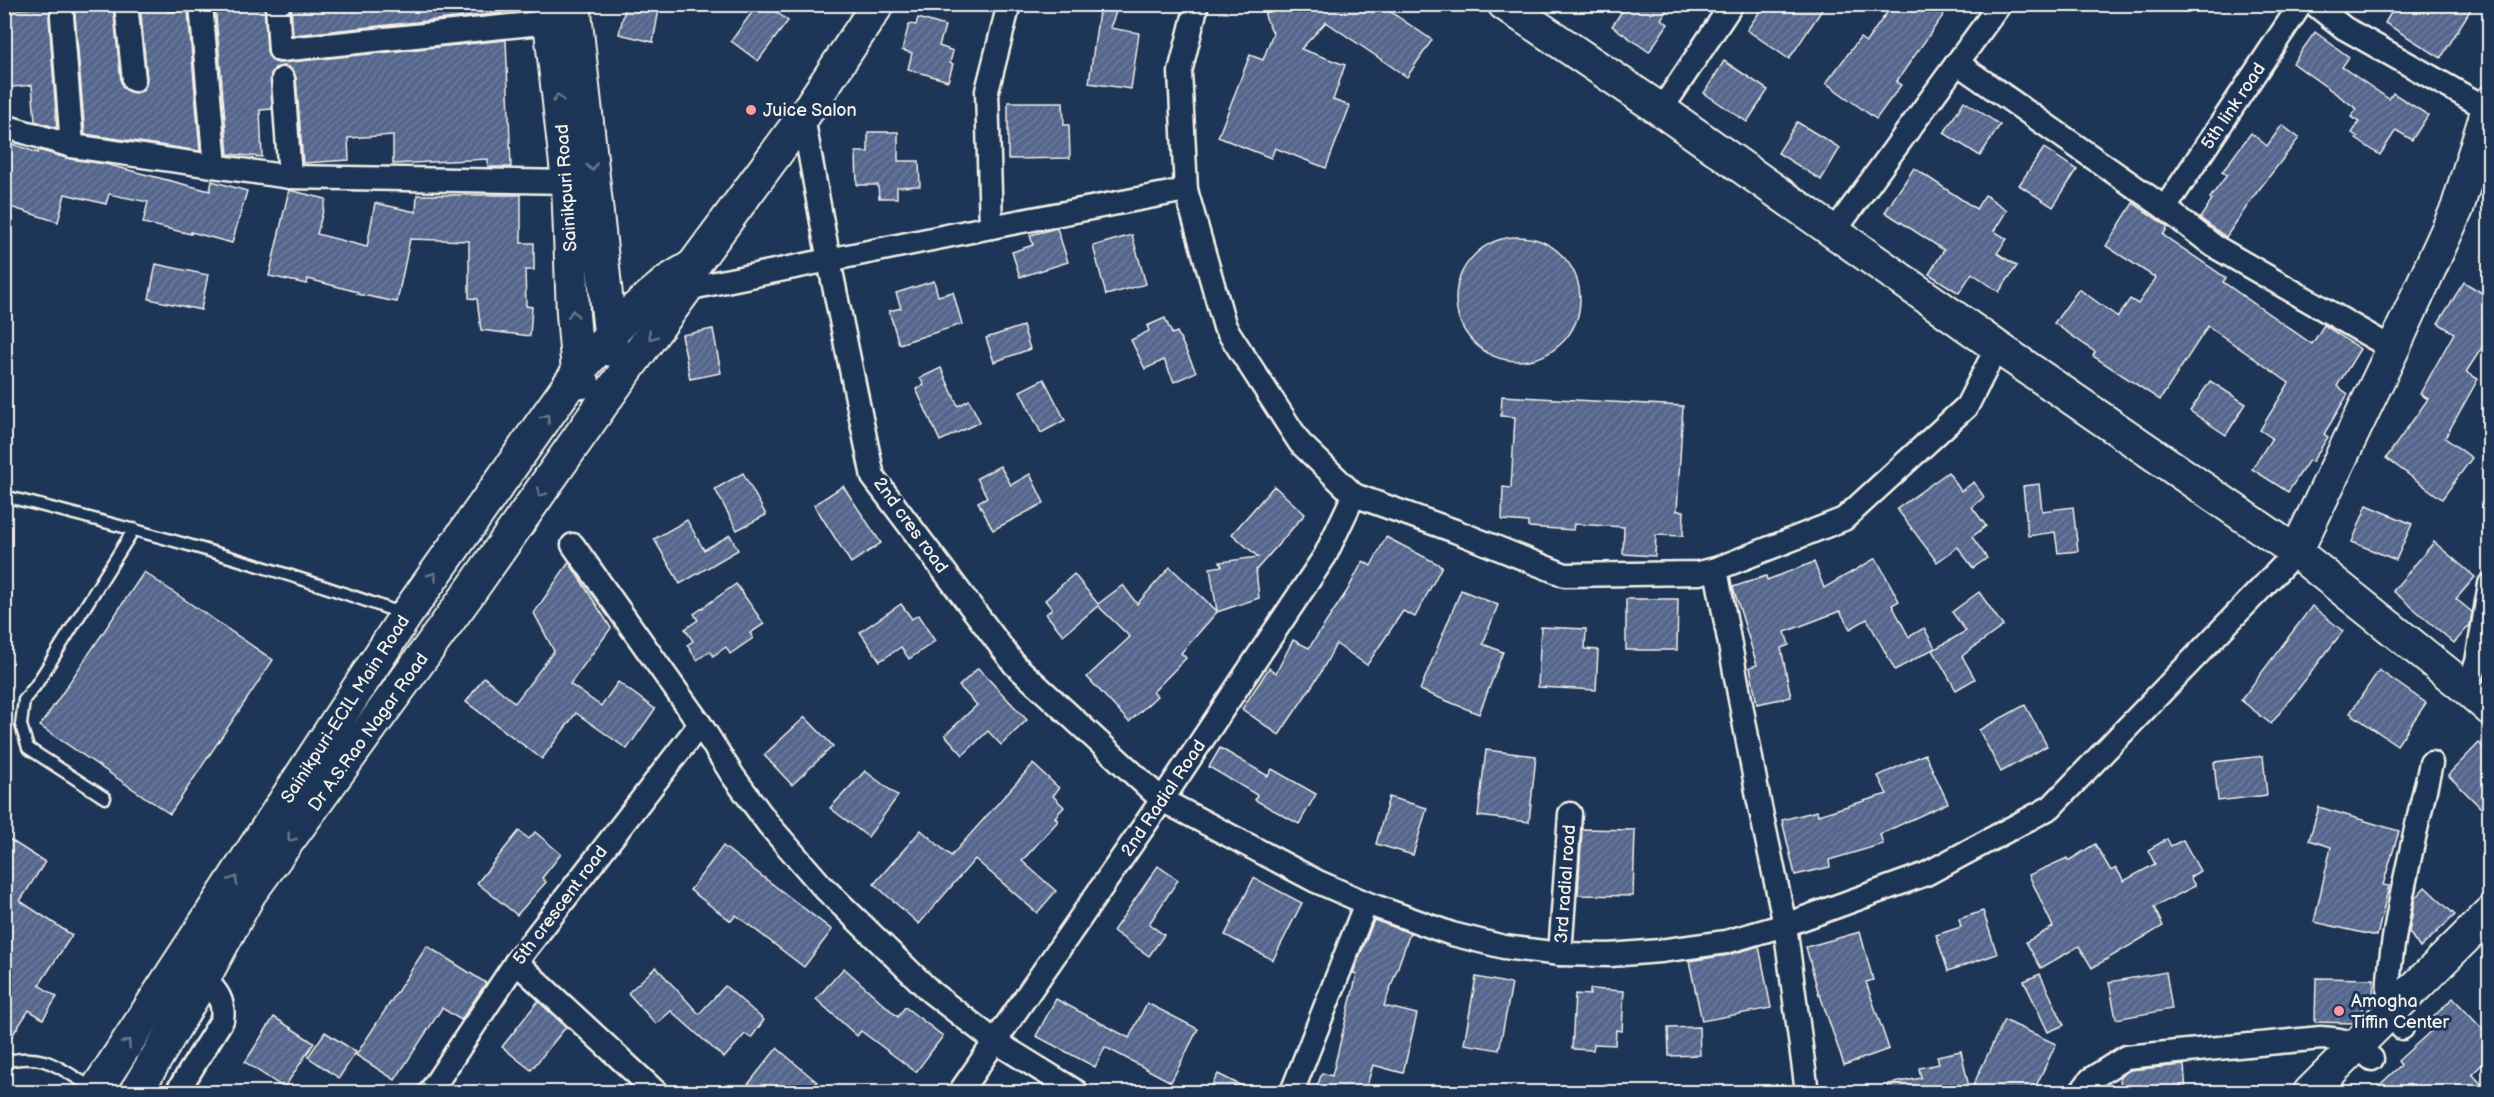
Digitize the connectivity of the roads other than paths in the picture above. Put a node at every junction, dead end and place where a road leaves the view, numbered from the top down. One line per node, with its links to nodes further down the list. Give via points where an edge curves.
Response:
1 (126, 4): 16 (street)
2 (201, 4): 22 (street)
3 (277, 4): 12 (street, via 280,50)
4 (878, 4): 19 (main road)
5 (1009, 4): 27 (street, via 987,91)
6 (1197, 4): 25 (street, via 1180,72)
7 (1504, 4): 18 (main road)
8 (1732, 4): 18 (street)
9 (2000, 4): 14 (street)
10 (2301, 4): 26 (street, 5th link road)
11 (2314, 4): 17 (street, via 2344,28)
12 (557, 10): 24 (main road, Sainikpuri Road, one-way to 12); 30 (main road, Sainikpuri Road, one-way to 30)
13 (62, 16): 21 (street)
14 (1957, 63): 26 (street); 28 (street)
15 (283, 79): 23 (street)
16 (134, 80)
17 (2489, 106): 34 (main road, via 2457,209)
18 (1661, 110): 28 (main road)
19 (803, 117): 29 (street, 2nd cres road); 31 (main road)
20 (4, 126): 21 (street)
21 (72, 146): 22 (street)
22 (215, 166): 23 (street)
23 (290, 177): 24 (street)
24 (568, 182): 35 (main road, Sainikpuri Road, one-way to 24)
25 (1186, 190): 27 (street); 38 (street, via 1225,327 1300,443)
26 (2165, 208): 34 (street, via 2214,246)
27 (991, 226): 29 (street)
28 (1834, 232): 33 (main road)
29 (829, 261): 31 (street); 50 (street, 2nd cres road, via 873,477 1015,665)
30 (604, 276): 31 (main road, via 626,290); 32 (main road, Sainikpuri Road)
31 (683, 279): 32 (main road, Sainikpuri-ECIL Main Road, via 630,313); 36 (main road, one-way to 36)
32 (610, 336): 35 (main road, Sainikpuri-ECIL Main Road); 36 (main road, Sainikpuri Road)
33 (1997, 347): 42 (main road); 43 (street, via 1967,406 1844,519)
34 (2393, 349): 42 (main road)
35 (578, 372): 37 (main road, Sainikpuri Road); 45 (main road, Sainikpuri-ECIL Main Road, one-way to 35)
36 (617, 383): 37 (main road, Dr A.S.Rao Nagar Road)
37 (597, 414): 58 (main road, Dr A.S.Rao Nagar Road, one-way to 58, via 250,893)
38 (1354, 495): 43 (street, via 1565,575 1699,573); 50 (street, 2nd Radial Road, via 1326,556)
39 (4, 496): 40 (lane)
40 (134, 529): 45 (lane, via 311,581); 49 (lane, via 24,700 21,725 28,748)
41 (573, 545): 47 (street)
42 (2296, 552): 46 (main road); 54 (street, 2nd cres road, via 2051,807 1926,874)
43 (1716, 568): 54 (street)
44 (2490, 584): 46 (street, via 2477,662)
45 (406, 615): 63 (main road, Sainikpuri-ECIL Main Road, one-way to 45)
46 (2478, 699)
47 (700, 724): 57 (street, 5th crescent road); 60 (street, via 769,825 822,886 932,993)
48 (2431, 763): 59 (street, via 2389,977)
49 (105, 798)
50 (1162, 800): 52 (street, 2nd cres road); 60 (street, 2nd Radial Road)
51 (1570, 813): 56 (street, 3rd radial road)
52 (1366, 903): 56 (street, 2nd cres road, via 1452,934 1504,947); 70 (street)
53 (2490, 913): 59 (main road)
54 (1785, 925): 56 (street, 2nd cres road, via 1726,942 1660,951); 71 (street)
55 (2490, 940): 59 (main road)
56 (1560, 954)
57 (516, 962): 66 (street, 5th crescent road); 67 (street)
58 (204, 978): 64 (main road, Dr A.S.Rao Nagar Road); 65 (street, via 224,1007 222,1020)
59 (2397, 1020): 61 (main road)
60 (996, 1042): 68 (street, 2nd Radial Road); 69 (street)
61 (2365, 1052): 72 (street, via 2340,1039 2320,1038 2126,1058 2091,1079); 73 (main road); 74 (main road)
62 (4, 1062): 63 (lane, via 22,1057 43,1059)
63 (96, 1092)
64 (136, 1092)
65 (177, 1092)
66 (430, 1092)
67 (656, 1092)
68 (960, 1092)
69 (1077, 1092)
70 (1292, 1092)
71 (1807, 1092)
72 (2080, 1092)
73 (2310, 1092)
74 (2340, 1092)

